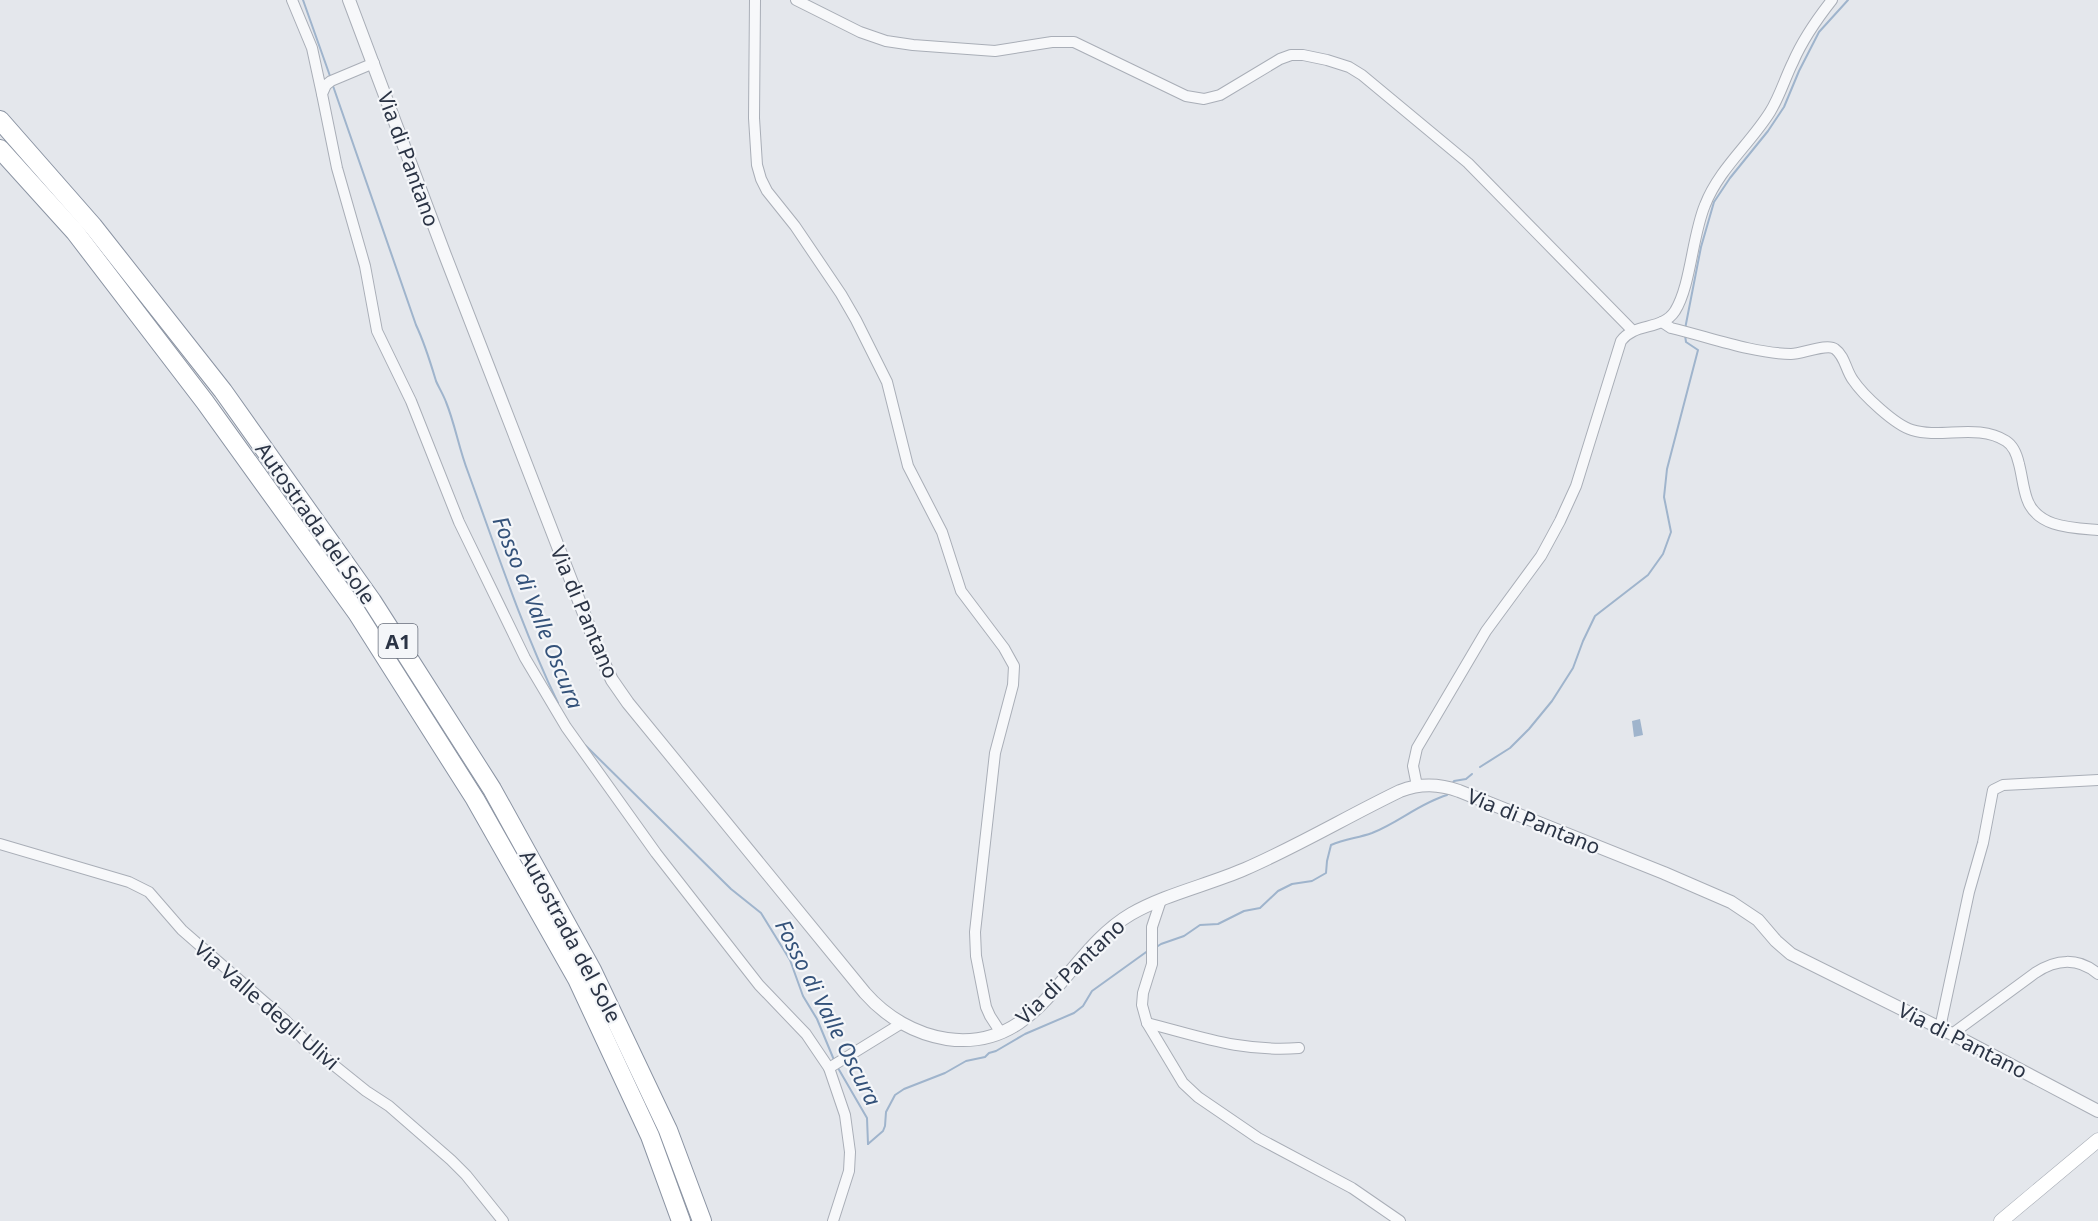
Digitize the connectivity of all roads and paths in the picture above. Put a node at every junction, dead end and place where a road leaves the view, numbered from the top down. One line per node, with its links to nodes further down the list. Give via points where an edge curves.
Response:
1 (292, 0): 7 (street, via 312,48)
2 (350, 0): 6 (street, Via di Pantano)
3 (755, 0): 21 (street, via 754,118 761,179 856,320 887,382 908,466 942,532 961,591 1014,666 1013,685 995,753 975,932 986,1007)
4 (796, 0): 11 (street, via 860,32 912,45 995,51 1074,42 1171,90 1197,98 1220,95 1288,56 1303,55 1349,67 1468,163)
5 (1832, 0): 10 (street, via 1801,45 1769,114 1708,197 1682,294 1675,310)
6 (374, 63): 7 (street, via 331,81); 18 (street, Via di Pantano, via 612,680 865,993)
7 (322, 94): 24 (street, via 337,168 365,266 377,331 411,401 459,522 525,658 566,727 656,853 759,985 808,1037)
8 (0, 120): 29 (highway, Autostrada del Sole / A1, via 93,226 223,391 372,601 492,789 592,970 668,1130)
9 (0, 149): 28 (highway, Autostrada del Sole / A1, via 75,232 205,402 357,613 475,799 577,979 650,1136)
10 (1662, 322): 11 (street); 12 (street, via 1671,328 1762,350 1799,354 1834,348 1856,384 1900,425 1918,432 1980,433 2005,440 2016,453 2027,499 2034,511 2055,524)
11 (1632, 330): 14 (street, via 1619,346 1569,502 1542,556 1486,631 1417,748 1413,766)
12 (2098, 530)
13 (2098, 780): 20 (street, via 2003,785 1993,790)
14 (1417, 786): 16 (street, Via di Pantano, via 1251,867); 20 (street, Via di Pantano, via 1438,785 1459,791 1731,902 1758,920 1789,952)
15 (0, 844): 27 (street, Via Valle degli Ulivi, via 145,889 182,930 310,1046 392,1108 451,1160)
16 (1161, 900): 19 (street, via 1152,927 1151,968 1142,997); 21 (street, Via di Pantano, via 1109,930 1041,1005)
17 (2098, 974): 22 (street, via 2073,962 2051,964)
18 (902, 1023): 21 (street, Via di Pantano, via 934,1037 955,1040); 24 (street)
19 (1147, 1023): 23 (street, via 1231,1046); 31 (street, via 1193,1093 1258,1138 1358,1191)
20 (1940, 1028): 22 (street, Via di Pantano)
21 (1001, 1033)
22 (1952, 1034): 25 (street, Via di Pantano)
23 (1299, 1048)
24 (829, 1068): 30 (street, via 846,1120 850,1152 849,1171)
25 (2098, 1111)
26 (2098, 1140): 32 (main road)
27 (502, 1221)
28 (681, 1221)
29 (702, 1221)
30 (833, 1221)
31 (1400, 1221)
32 (2001, 1221)

